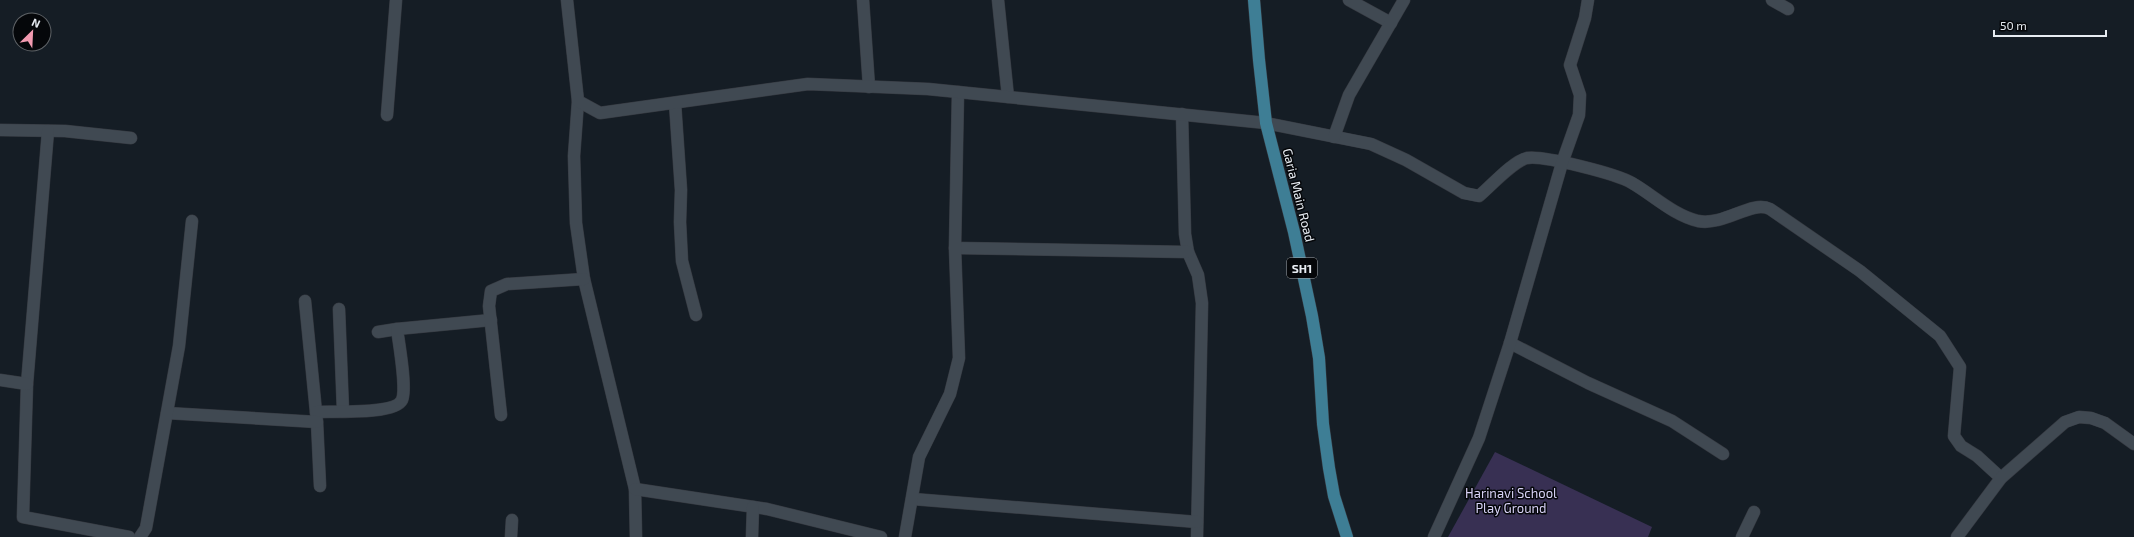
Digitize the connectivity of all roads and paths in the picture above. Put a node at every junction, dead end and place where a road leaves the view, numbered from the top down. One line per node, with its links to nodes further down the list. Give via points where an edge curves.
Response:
1 (396, 0): 17 (street)
2 (567, 0): 15 (street)
3 (863, 0): 12 (street)
4 (998, 0): 14 (street)
5 (1254, 0): 19 (main road, Garia Main Road / SH1)
6 (1349, 0): 11 (street)
7 (1404, 0): 11 (street)
8 (1588, 0): 24 (street, via 1586,18 1570,65 1581,105)
9 (1772, 0): 10 (street)
10 (1788, 9)
11 (1391, 24): 22 (street, via 1349,95)
12 (869, 87): 13 (street); 16 (street, via 808,84)
13 (958, 92): 14 (street); 26 (street)
14 (1008, 97): 18 (street)
15 (578, 101): 16 (street, via 600,113); 28 (street, via 574,188)
16 (675, 103): 31 (street, via 681,190 682,261)
17 (386, 114)
18 (1182, 114): 19 (street); 27 (street, via 1185,234)
19 (1266, 123): 22 (street); 60 (main road, Garia Main Road / SH1, via 1312,316 1319,358 1329,468 1334,496)
20 (0, 130): 21 (street)
21 (48, 131): 23 (street); 37 (street)
22 (1334, 137): 24 (street, via 1371,144 1390,152 1472,196 1479,196 1526,158)
23 (131, 138)
24 (1562, 163): 35 (street); 44 (street, via 1598,170 1632,182 1682,214 1709,223 1763,206 1817,240 1860,271 1940,336 1960,367 1954,436 1961,446 1977,456)
25 (192, 221): 39 (street, via 180,346)
26 (955, 248): 27 (street); 47 (street, via 959,358 950,394 919,457)
27 (1188, 252): 51 (street, via 1198,275 1202,303)
28 (584, 279): 32 (street, via 495,287 489,295); 46 (street)
29 (305, 301): 41 (street)
30 (339, 309): 38 (street)
31 (696, 315)
32 (490, 320): 33 (street); 40 (street)
33 (398, 329): 34 (street); 38 (street, via 404,391 399,404 394,408 380,410)
34 (378, 332)
35 (1510, 343): 43 (street, via 1588,383 1672,421); 61 (street, via 1479,438)
36 (0, 380): 37 (street)
37 (27, 384): 52 (street, via 23,517)
38 (343, 411): 41 (street)
39 (167, 413): 41 (street); 53 (street, via 146,528)
40 (501, 416)
41 (316, 417): 45 (street)
42 (2134, 444): 44 (street, via 2105,423 2079,417 2065,422)
43 (1723, 454)
44 (2001, 478): 63 (street)
45 (320, 486)
46 (635, 489): 48 (street); 55 (street)
47 (913, 499): 51 (street); 58 (street)
48 (753, 507): 56 (street); 57 (street)
49 (1754, 512): 62 (street)
50 (512, 520): 54 (street)
51 (1197, 522): 59 (street)
52 (129, 537)
53 (140, 537)
54 (511, 537)
55 (636, 537)
56 (752, 537)
57 (881, 537)
58 (905, 537)
59 (1197, 537)
60 (1347, 537)
61 (1434, 537)
62 (1742, 537)
63 (1957, 537)

